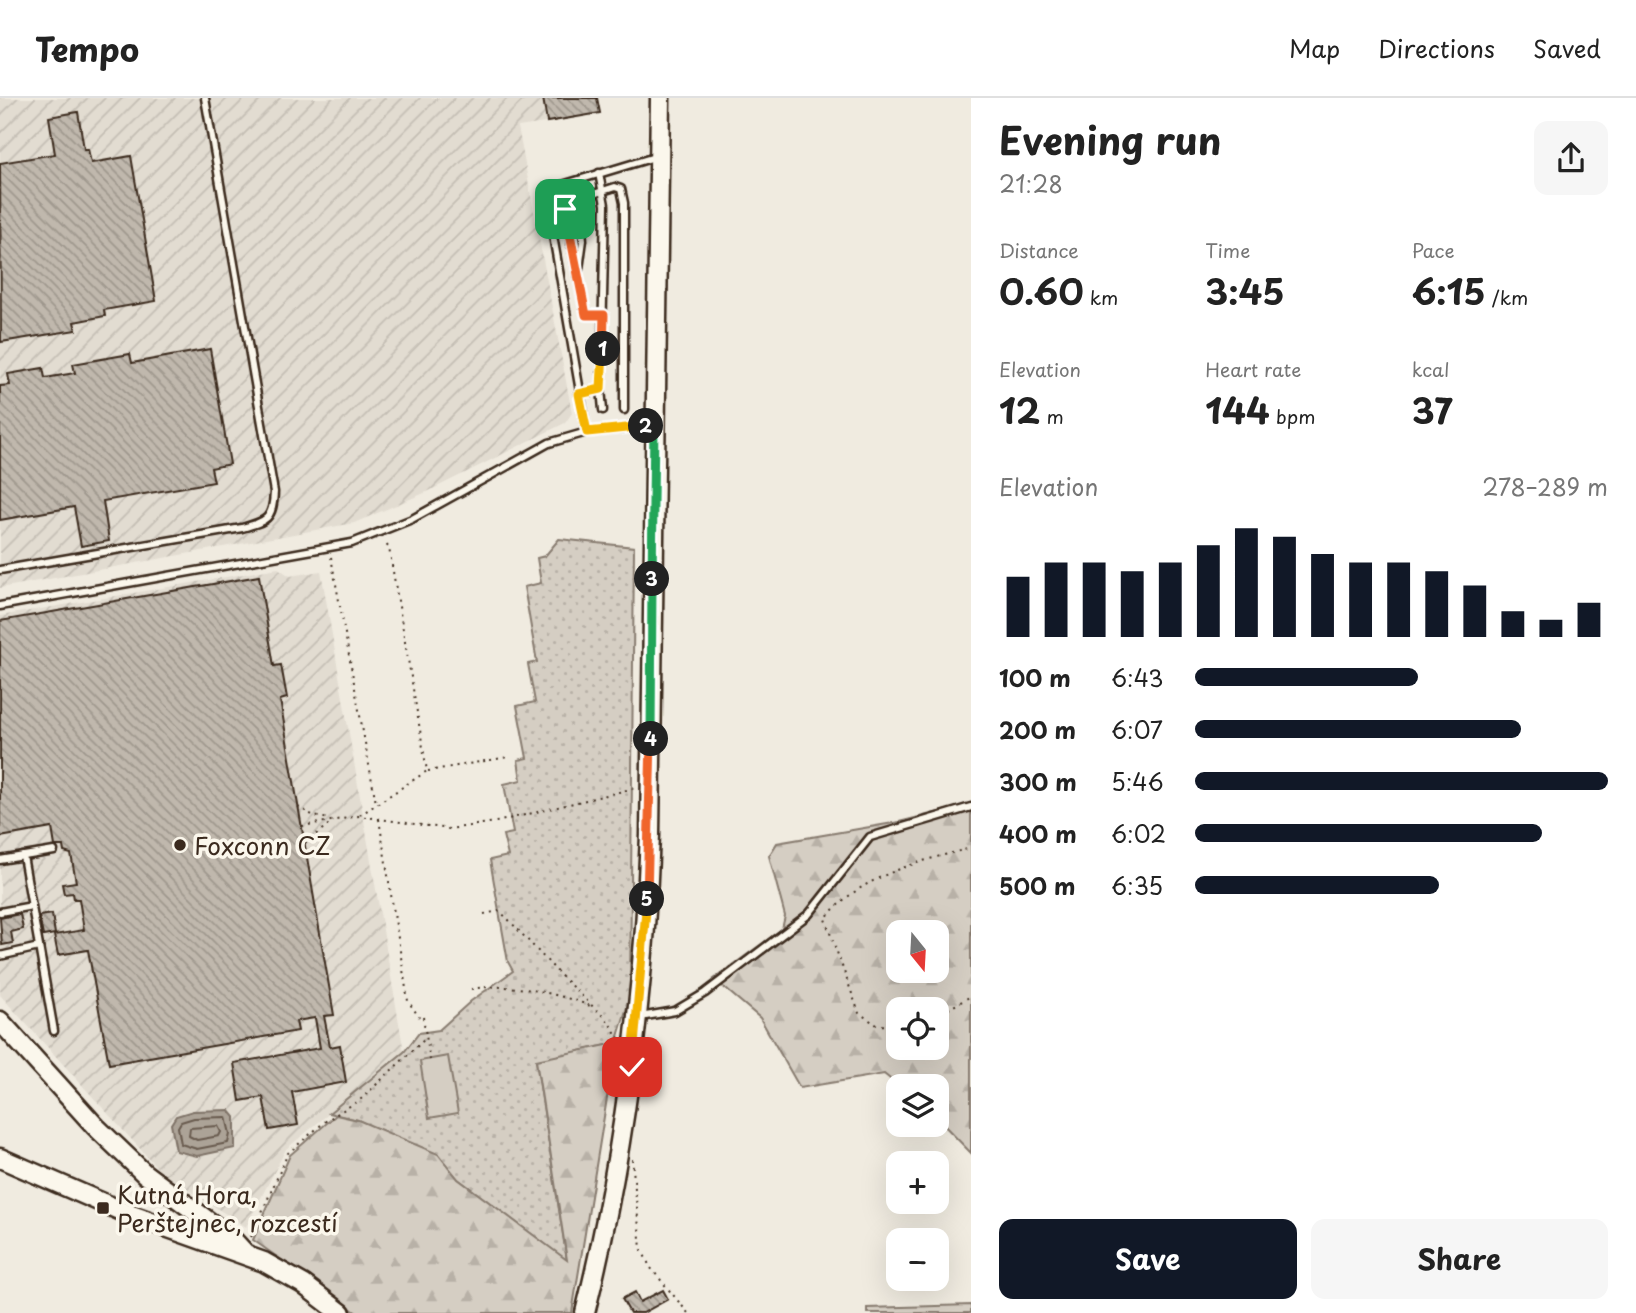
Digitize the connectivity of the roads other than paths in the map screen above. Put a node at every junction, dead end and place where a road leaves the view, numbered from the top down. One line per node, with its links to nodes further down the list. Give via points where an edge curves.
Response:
1 (205, 98): 15 (lane, via 274,510 265,520 242,528)
2 (660, 98): 3 (main road)
3 (659, 156): 4 (lane); 13 (main road)
4 (599, 173): 5 (lane); 10 (lane, via 556,188 547,201)
5 (603, 190): 6 (lane); 8 (lane); 12 (lane, via 618,187 624,195)
6 (579, 198): 7 (lane, via 583,240); 7 (lane, via 568,204 565,213)
7 (578, 274): 8 (lane, via 586,315)
8 (604, 315): 9 (lane)
9 (601, 389): 10 (lane); 11 (lane)
10 (579, 394): 14 (lane)
11 (603, 410)
12 (624, 410)
13 (654, 426): 14 (lane); 25 (main road, via 650,835)
14 (587, 432): 16 (lane, via 549,443 412,519 352,543)
15 (0, 570)
16 (0, 606)
17 (971, 807): 25 (lane, via 870,837 809,914 685,1005 662,1015)
18 (54, 851): 19 (lane)
19 (23, 856): 20 (lane); 21 (lane)
20 (0, 860)
21 (32, 906): 22 (lane); 23 (lane)
22 (0, 912)
23 (39, 947): 24 (lane); 27 (lane)
24 (0, 956)
25 (639, 1017): 31 (main road, via 612,1194)
26 (0, 1021): 29 (main road, via 145,1174)
27 (54, 1031)
28 (0, 1158): 29 (main road, via 126,1213)
29 (245, 1252): 30 (main road, via 287,1274)
30 (341, 1313)
31 (585, 1313)

